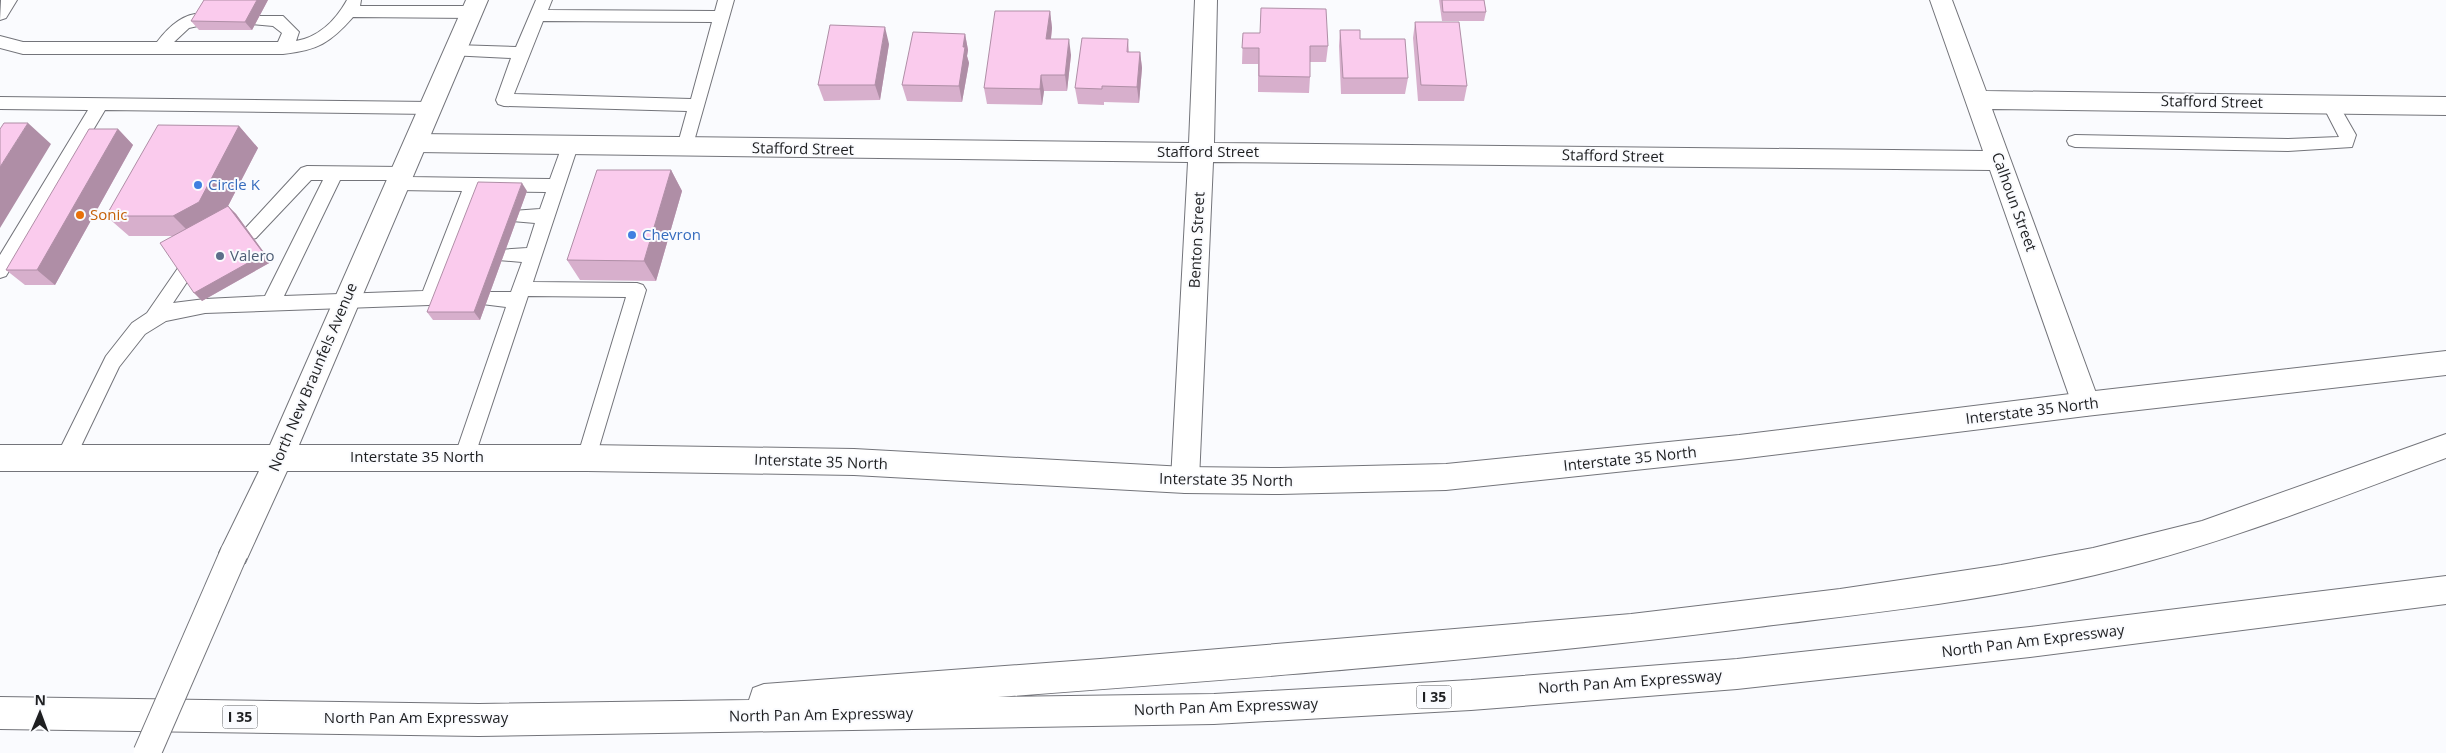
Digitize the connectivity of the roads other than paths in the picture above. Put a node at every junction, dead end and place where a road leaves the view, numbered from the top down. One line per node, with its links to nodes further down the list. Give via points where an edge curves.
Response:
1 (9, 0): 8 (lane)
2 (544, 0): 9 (lane)
3 (726, 0): 10 (lane)
4 (1206, 0): 29 (main road, Benton Street)
5 (1941, 0): 18 (main road, Calhoun Street)
6 (352, 6): 7 (lane); 15 (lane, via 329,35 310,45)
7 (475, 6): 16 (main road, North New Braunfels Avenue)
8 (0, 14)
9 (538, 15): 10 (lane); 17 (lane)
10 (721, 17): 22 (lane)
11 (205, 20): 14 (lane, via 189,20 175,29)
12 (257, 20): 15 (lane, via 277,20 291,32)
13 (0, 42): 14 (lane, via 23,48)
14 (161, 48): 15 (lane)
15 (283, 48)
16 (455, 51): 17 (lane); 24 (main road, North New Braunfels Avenue)
17 (521, 53): 22 (lane, via 504,100)
18 (1978, 100): 21 (main road, Stafford Street); 30 (main road, Calhoun Street)
19 (0, 103): 20 (lane)
20 (100, 104): 24 (lane); 40 (lane)
21 (2330, 104): 23 (main road, Stafford Street); 25 (lane, via 2348,135 2346,143)
22 (697, 105): 28 (lane)
23 (2446, 106)
24 (431, 108): 26 (main road, North New Braunfels Avenue)
25 (2075, 141)
26 (416, 143): 27 (main road, Stafford Street); 32 (main road, North New Braunfels Avenue)
27 (570, 146): 28 (main road, Stafford Street); 34 (lane)
28 (685, 147): 29 (main road, Stafford Street, via 976,152)
29 (1201, 151): 30 (main road, Stafford Street); 55 (main road, Benton Street)
30 (2000, 161): 48 (main road, Calhoun Street)
31 (334, 174): 32 (lane); 37 (lane, via 308,174); 45 (lane)
32 (400, 178): 33 (lane); 44 (main road, North New Braunfels Avenue)
33 (473, 184): 34 (lane); 44 (lane, via 467,216 435,298)
34 (556, 186): 36 (lane)
35 (518, 216): 36 (lane)
36 (546, 216): 39 (lane)
37 (250, 233)
38 (504, 255): 39 (lane)
39 (533, 255): 42 (lane)
40 (0, 271)
41 (184, 273): 46 (lane)
42 (519, 295): 43 (lane); 52 (lane); 53 (lane, via 637,290)
43 (488, 299)
44 (347, 300): 45 (lane); 51 (main road, North New Braunfels Avenue)
45 (271, 303): 46 (lane, via 178,309)
46 (153, 318): 54 (lane, via 132,335 114,359)
47 (2446, 364): 48 (main road, Interstate 35 North)
48 (2086, 404): 55 (main road, Interstate 35 North, via 1730,448 1446,477)
49 (2446, 446): 58 (main road, via 2202,534 2066,567 1840,603 1631,629 1416,649)
50 (0, 458): 54 (main road, Interstate 35 North)
51 (279, 458): 52 (main road, Interstate 35 North); 54 (main road, Interstate 35 North); 59 (main road, North New Braunfels Avenue, bridge)
52 (464, 458): 53 (main road, Interstate 35 North)
53 (587, 458): 55 (main road, Interstate 35 North, via 854,462)
54 (65, 459)
55 (1185, 480)
56 (2446, 590): 58 (main road, North Pan Am Expressway / I 35, via 2010,645 1737,674 1471,695 1214,709)
57 (0, 713): 58 (main road, North Pan Am Expressway / I 35)
58 (479, 720)
59 (147, 753)

